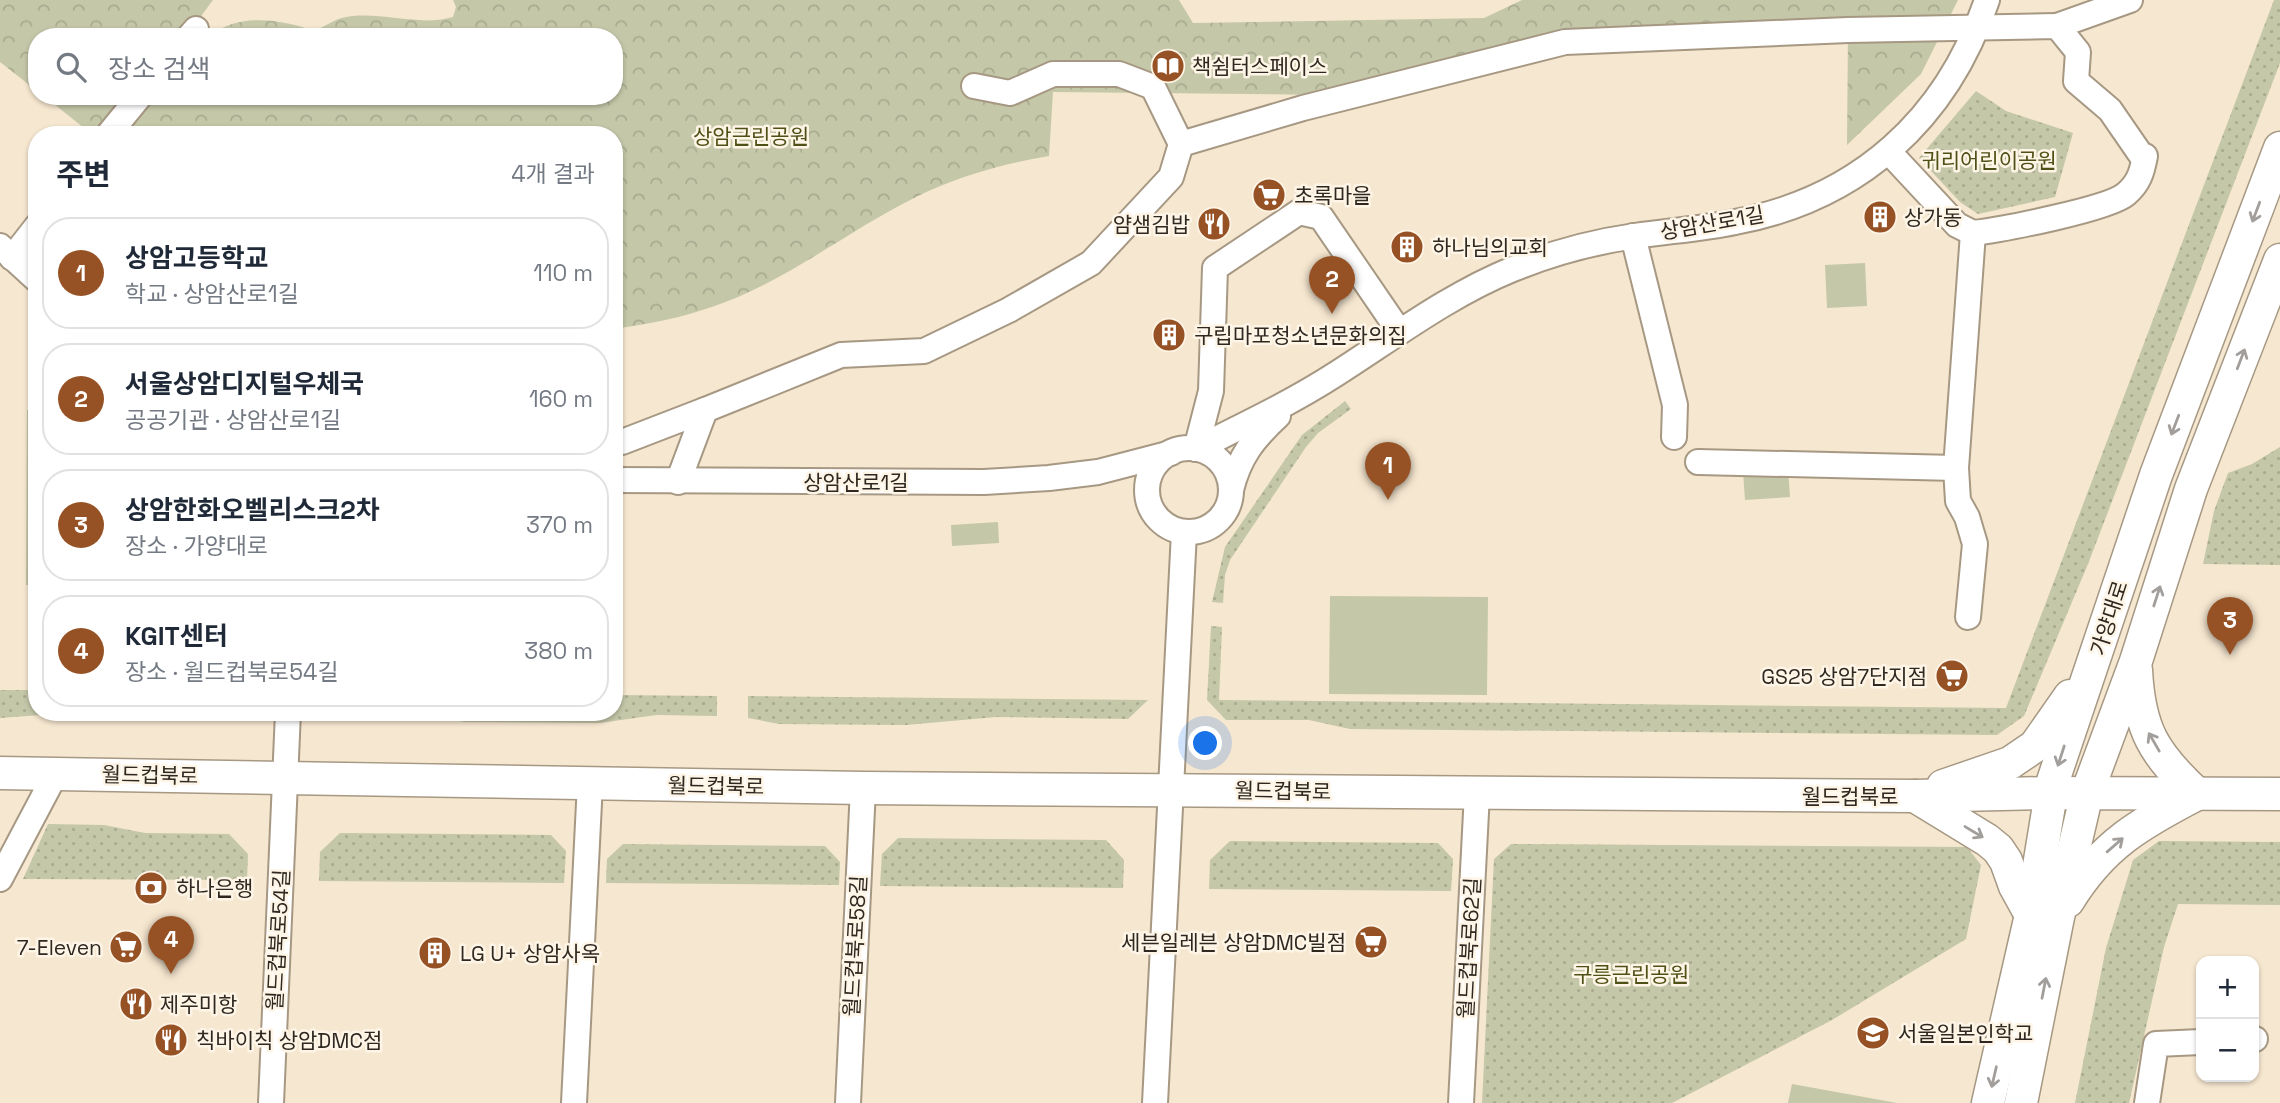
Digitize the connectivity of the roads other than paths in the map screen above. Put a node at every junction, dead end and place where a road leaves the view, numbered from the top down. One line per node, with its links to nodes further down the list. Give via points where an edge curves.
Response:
1 (1987, 0): 4 (street, 상암산로1길)
2 (2130, 0): 3 (street)
3 (2057, 26): 4 (street); 11 (street, via 2078,52 2076,80 2110,110 2143,156 2141,177 2125,196 2096,207)
4 (1978, 27): 8 (street, via 1565,42); 10 (street, 상암산로1길, via 1943,91)
5 (974, 86): 8 (street, via 1010,93 1053,74 1119,74 1153,87)
6 (133, 105): 7 (street)
7 (115, 126)
8 (1181, 144): 19 (street, via 1171,177 1091,263 1009,310 924,351 841,355)
9 (2280, 148): 33 (main road, 가양대로, one-way to 33, via 2156,475)
10 (1888, 152): 11 (street, via 1957,225); 13 (street, 상암산로1길, via 1825,194 1782,210 1735,222)
11 (1973, 233): 25 (street)
12 (28, 234): 14 (street)
13 (1633, 236): 17 (street, 상암산로1길, via 1556,254 1512,270); 20 (street, via 1675,405)
14 (6, 252): 16 (street)
15 (2280, 260): 34 (main road, 가양대로, one-way to 15, via 2191,489)
16 (28, 272)
17 (1399, 331): 18 (street, 상암산로1길); 22 (street, via 1321,217 1299,212 1215,268 1211,391)
18 (1296, 399): 22 (street); 29 (street, via 1247,450)
19 (705, 410): 21 (street); 28 (street)
20 (1674, 437)
21 (623, 442)
22 (1196, 449): 23 (street); 29 (street, via 1219,461)
23 (1171, 453): 26 (street, 상암산로1길); 30 (street, via 1150,477)
24 (1698, 462): 25 (street)
25 (1956, 468): 32 (street, via 1958,501 1975,544)
26 (1098, 472): 28 (street, 상암산로1길, via 984,482); 30 (street, via 1125,480)
27 (623, 480): 28 (street, 상암산로1길)
28 (678, 482)
29 (1231, 491): 31 (street, via 1220,519 1208,528)
30 (1149, 501): 31 (street, via 1154,514)
31 (1184, 532): 41 (street)
32 (1968, 617)
33 (2099, 648): 43 (main road, 가양대로, one-way to 43); 47 (main road, via 2035,746 2010,763)
34 (2136, 662): 44 (main road, 가양대로); 45 (main road, one-way to 34, via 2169,768 2149,736 2138,700)
35 (288, 721): 38 (street)
36 (0, 773): 37 (main road, 월드컵북로)
37 (56, 773): 38 (main road, 월드컵북로); 48 (street)
38 (286, 777): 39 (main road, 월드컵북로); 51 (street, 월드컵북로54길)
39 (590, 783): 40 (main road, 월드컵북로); 52 (street)
40 (863, 788): 41 (main road, 월드컵북로); 53 (street, 월드컵북로58길)
41 (1172, 790): 42 (main road, 월드컵북로); 54 (street)
42 (1477, 793): 47 (main road, 월드컵북로); 55 (street, 월드컵북로62길)
43 (2050, 793): 44 (main road, 월드컵북로); 47 (main road, 월드컵북로); 49 (main road, 가양대로)
44 (2087, 793): 45 (main road, 월드컵북로); 49 (main road, 가양대로)
45 (2197, 794): 46 (main road, 월드컵북로); 49 (main road, one-way to 45, via 2115,843)
46 (2280, 794)
47 (1915, 796): 49 (main road, one-way to 49, via 1998,849 2015,886)
48 (0, 878)
49 (2045, 916): 56 (main road, 가양대로, one-way to 56); 57 (main road, 가양대로, one-way to 49)
50 (2196, 1042): 58 (street, via 2156,1044)
51 (271, 1103)
52 (574, 1103)
53 (848, 1103)
54 (1155, 1103)
55 (1461, 1103)
56 (1988, 1103)
57 (2021, 1103)
58 (2147, 1103)

